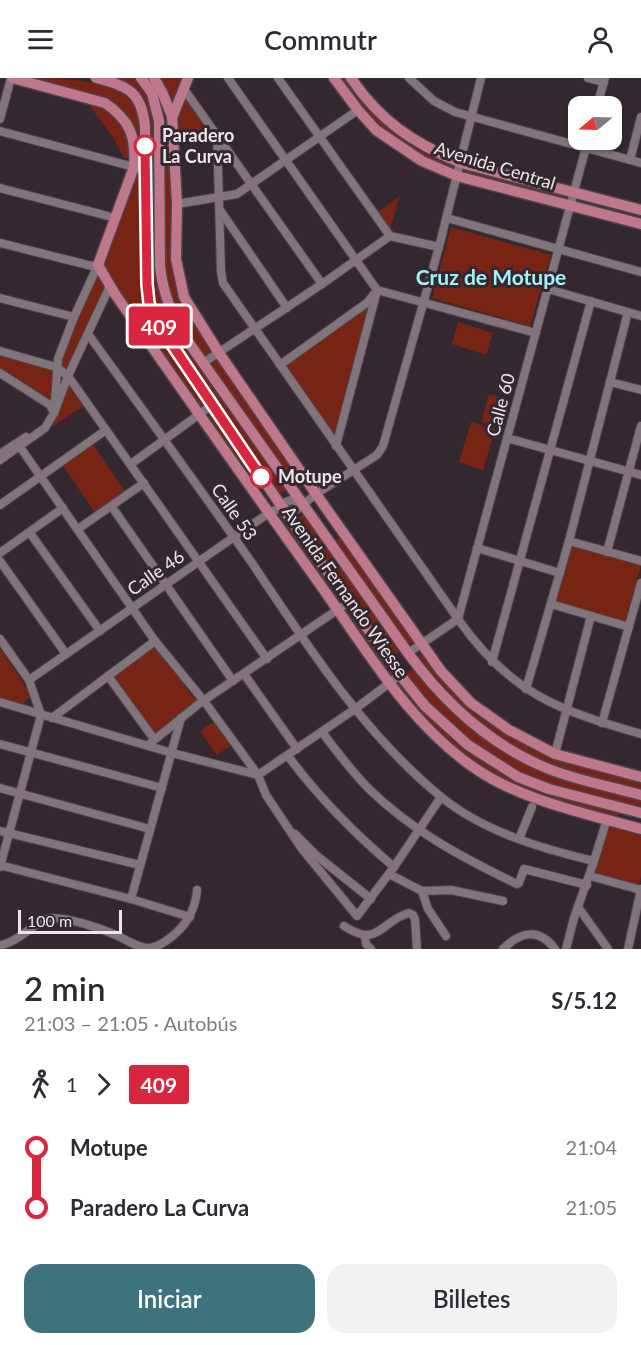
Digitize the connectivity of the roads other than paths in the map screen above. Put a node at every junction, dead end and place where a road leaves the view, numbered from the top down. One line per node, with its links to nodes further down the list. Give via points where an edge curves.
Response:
1 (11, 78): 19 (street); 31 (main road, Avenida Fernando Wiesse, via 105,103 118,112 132,133)
2 (96, 78): 31 (main road, Avenida Fernando Wiesse, via 127,88 140,102 145,127)
3 (141, 78): 23 (main road, Avenida Fernando Wiesse, via 155,101)
4 (154, 78): 16 (main road, Avenida Fernando Wiesse)
5 (228, 78): 28 (street)
6 (278, 78): 22 (street)
7 (334, 78): 15 (main road, Avenida Central)
8 (351, 78): 29 (main road, Avenida Central, via 376,112 392,125 421,145)
9 (408, 78): 18 (street, via 434,101)
10 (482, 78): 18 (street)
11 (588, 78): 12 (street)
12 (605, 80): 14 (street)
13 (186, 83): 16 (main road); 21 (street)
14 (600, 96)
15 (358, 110): 22 (street); 32 (main road, Avenida Central, via 376,130 408,153)
16 (172, 117): 23 (main road); 39 (main road, Avenida Fernando Wiesse)
17 (641, 117): 27 (street)
18 (472, 118): 24 (street); 29 (street)
19 (0, 119)
20 (0, 131): 31 (street)
21 (217, 134): 35 (street); 38 (street)
22 (320, 138): 28 (street); 46 (street)
23 (160, 143): 34 (main road, Avenida Fernando Wiesse)
24 (568, 144)
25 (586, 150): 37 (street, Calle 60)
26 (590, 150): 27 (street)
27 (630, 160): 30 (street)
28 (286, 161): 35 (street); 50 (street)
29 (461, 162): 32 (street); 37 (main road, Avenida Central)
30 (641, 163)
31 (140, 169): 33 (main road, Avenida Fernando Wiesse); 43 (main road, Avenida Fernando Wiesse)
32 (457, 176): 40 (main road, Avenida Central); 44 (street)
33 (145, 184): 34 (main road); 76 (main road, Avenida Fernando Wiesse, via 149,303 161,330)
34 (159, 184): 69 (main road, Avenida Fernando Wiesse, via 163,288 178,326)
35 (253, 184): 38 (street); 53 (street)
36 (0, 188): 43 (street)
37 (574, 192): 40 (street, Calle 60); 42 (main road, Avenida Central)
38 (219, 199): 39 (street); 41 (street)
39 (177, 204): 68 (main road, Avenida Fernando Wiesse, via 178,280 183,297)
40 (570, 206): 45 (main road, Avenida Central); 49 (street, Calle 60)
41 (219, 209): 60 (street); 64 (street, via 223,283)
42 (641, 210)
43 (116, 218): 51 (main road, Avenida Fernando Wiesse)
44 (447, 218): 48 (street); 49 (street)
45 (641, 224)
46 (390, 236): 48 (street); 50 (street)
47 (0, 243): 51 (street)
48 (439, 247): 58 (street)
49 (559, 249): 52 (street); 55 (street, Calle 60)
50 (355, 261): 53 (street); 56 (street)
51 (98, 265): 54 (main road, Avenida Fernando Wiesse); 63 (street)
52 (641, 272)
53 (322, 284): 60 (street)
54 (110, 286): 66 (street); 78 (main road, Avenida Fernando Wiesse)
55 (548, 289): 59 (street); 65 (street, Calle 60)
56 (377, 290): 58 (street); 70 (street, via 368,302); 84 (street)
57 (0, 298): 63 (street)
58 (423, 301): 65 (street); 91 (street, via 383,446 377,455)
59 (591, 301): 61 (street); 86 (street)
60 (288, 308): 64 (street)
61 (628, 312): 62 (street); 74 (street)
62 (641, 316)
63 (74, 317): 71 (street)
64 (254, 330): 68 (street); 70 (street)
65 (536, 333): 82 (street, Calle 60)
66 (88, 334): 73 (street); 83 (street, Calle 53)
67 (0, 351): 71 (street)
68 (219, 353): 69 (street); 96 (main road, Avenida Fernando Wiesse)
69 (203, 363): 97 (main road, Avenida Fernando Wiesse)
70 (280, 365): 84 (street)
71 (56, 367): 73 (street); 77 (street)
72 (0, 373): 77 (street, via 50,405)
73 (68, 376): 77 (street); 81 (street)
74 (610, 382): 75 (street); 89 (street)
75 (641, 390)
76 (212, 405): 78 (street); 100 (main road, Avenida Fernando Wiesse)
77 (54, 413): 79 (street)
78 (199, 414): 83 (street); 102 (main road, Avenida Fernando Wiesse)
79 (50, 422): 85 (street); 87 (street)
80 (641, 426): 92 (street)
81 (106, 430): 90 (street); 94 (street)
82 (507, 438): 86 (street); 107 (street, Calle 60)
83 (165, 439): 90 (street); 105 (street, Calle 53)
84 (336, 446): 91 (street)
85 (20, 447): 88 (street); 94 (street)
86 (550, 452): 89 (street); 112 (street)
87 (0, 454)
88 (0, 460)
89 (589, 461): 92 (street); 106 (street)
90 (130, 464): 95 (street)
91 (353, 471): 96 (street); 123 (street)
92 (628, 471): 93 (street); 108 (street)
93 (641, 475)
94 (41, 477): 98 (street); 101 (street)
95 (144, 483): 99 (street); 111 (street)
96 (316, 494): 97 (street); 129 (main road, Avenida Fernando Wiesse)
97 (303, 503): 100 (street, Calle 46, via 292,511); 130 (main road, Avenida Fernando Wiesse)
98 (0, 505)
99 (112, 507): 103 (street); 116 (street)
100 (282, 507): 102 (street, Calle 46); 118 (main road, Avenida Fernando Wiesse)
101 (63, 508): 103 (street); 104 (street)
102 (269, 513): 105 (street, Calle 46); 121 (main road, Avenida Fernando Wiesse)
103 (78, 529): 120 (street)
104 (30, 533): 109 (street); 125 (street)
105 (234, 537): 111 (street, Calle 46); 126 (street, Calle 53)
106 (569, 541): 108 (street); 114 (street)
107 (477, 548): 112 (street); 123 (street, Calle 60)
108 (607, 552): 113 (street)
109 (0, 553)
110 (0, 561): 131 (street)
111 (200, 561): 116 (street, Calle 46); 132 (street)
112 (520, 561): 114 (street); 133 (street)
113 (641, 561)
114 (560, 573): 119 (street)
115 (641, 583): 117 (street)
116 (166, 585): 120 (street, Calle 46); 138 (street)
117 (640, 594): 124 (street)
118 (349, 602): 121 (street); 135 (main road, Avenida Fernando Wiesse)
119 (551, 604): 122 (street); 140 (street)
120 (133, 609): 125 (street, Calle 46); 128 (street)
121 (337, 609): 126 (street); 139 (main road, Avenida Fernando Wiesse)
122 (591, 616): 124 (street); 144 (street)
123 (458, 620): 129 (street); 133 (street)
124 (629, 627): 148 (street)
125 (100, 631): 131 (street, Calle 46)
126 (301, 635): 132 (street); 143 (street, Calle 53)
127 (0, 639): 137 (street)
128 (155, 641): 136 (street); 141 (street)
129 (421, 644): 130 (street); 156 (main road, Avenida Fernando Wiesse, via 471,703 509,730)
130 (408, 653): 163 (main road, Avenida Fernando Wiesse, via 445,699 496,740 544,768)
131 (66, 654): 137 (street, Calle 46)
132 (267, 659): 134 (street)
133 (492, 662): 140 (street)
134 (244, 674): 138 (street); 153 (street)
135 (400, 675): 139 (street); 166 (main road, Avenida Fernando Wiesse, via 452,732 518,777)
136 (108, 676): 146 (street); 151 (street)
137 (29, 680): 145 (street)
138 (233, 681): 141 (street)
139 (388, 684): 143 (street); 168 (main road, Avenida Fernando Wiesse, via 445,746 480,772 521,793)
140 (526, 689): 144 (street)
141 (204, 701): 147 (street); 158 (street)
142 (0, 702): 145 (street)
143 (355, 709): 149 (street); 164 (street, Calle 53, via 400,760)
144 (566, 710): 148 (street); 156 (street)
145 (41, 715): 146 (street); 154 (street)
146 (52, 718): 151 (street)
147 (181, 718): 151 (street); 155 (street)
148 (602, 723): 150 (street)
149 (322, 732): 153 (street); 171 (street, via 370,790)
150 (641, 734)
151 (151, 742): 155 (street)
152 (0, 744): 154 (street)
153 (297, 749): 157 (street)
154 (30, 752): 161 (street); 162 (street)
155 (172, 753): 158 (street); 161 (street)
156 (555, 753): 159 (main road, Avenida Fernando Wiesse)
157 (288, 756): 158 (street); 177 (street, via 346,825)
158 (258, 775): 167 (street)
159 (641, 777)
160 (0, 788): 162 (street)
161 (162, 788): 169 (street)
162 (19, 793): 169 (street); 172 (street)
163 (641, 795)
164 (441, 797): 171 (street); 173 (street, Calle 53)
165 (532, 807): 173 (street)
166 (641, 813)
167 (281, 819): 185 (street, via 317,856); 185 (street, via 357,916)
168 (607, 819): 170 (main road, Avenida Fernando Wiesse); 174 (street)
169 (150, 829): 175 (street)
170 (641, 829)
171 (418, 830): 177 (street); 180 (street, via 518,884 524,869)
172 (4, 832): 175 (street); 176 (street)
173 (519, 839): 174 (street, Calle 53)
174 (594, 861): 179 (street)
175 (140, 865): 184 (street)
176 (0, 866): 184 (street)
177 (394, 867): 178 (street)
178 (389, 874): 183 (street); 185 (street)
179 (590, 876): 180 (street); 182 (street)
180 (587, 885): 187 (street)
181 (196, 890): 188 (street)
182 (641, 890): 199 (street)
183 (422, 891): 186 (street, via 451,890); 190 (street, via 428,909)
184 (131, 898): 188 (street)
185 (371, 899)
186 (503, 901)
187 (578, 907): 197 (street); 198 (street)
188 (190, 917): 192 (street, via 174,934 150,948 87,925 54,918)
189 (344, 927): 191 (street)
190 (446, 936)
191 (365, 937): 193 (street); 194 (street, via 409,913 415,919)
192 (0, 945)
193 (371, 949)
194 (417, 949)
195 (503, 949): 196 (street, via 510,942 532,934 547,939)
196 (555, 949)
197 (566, 949)
198 (608, 949)
199 (628, 949)

